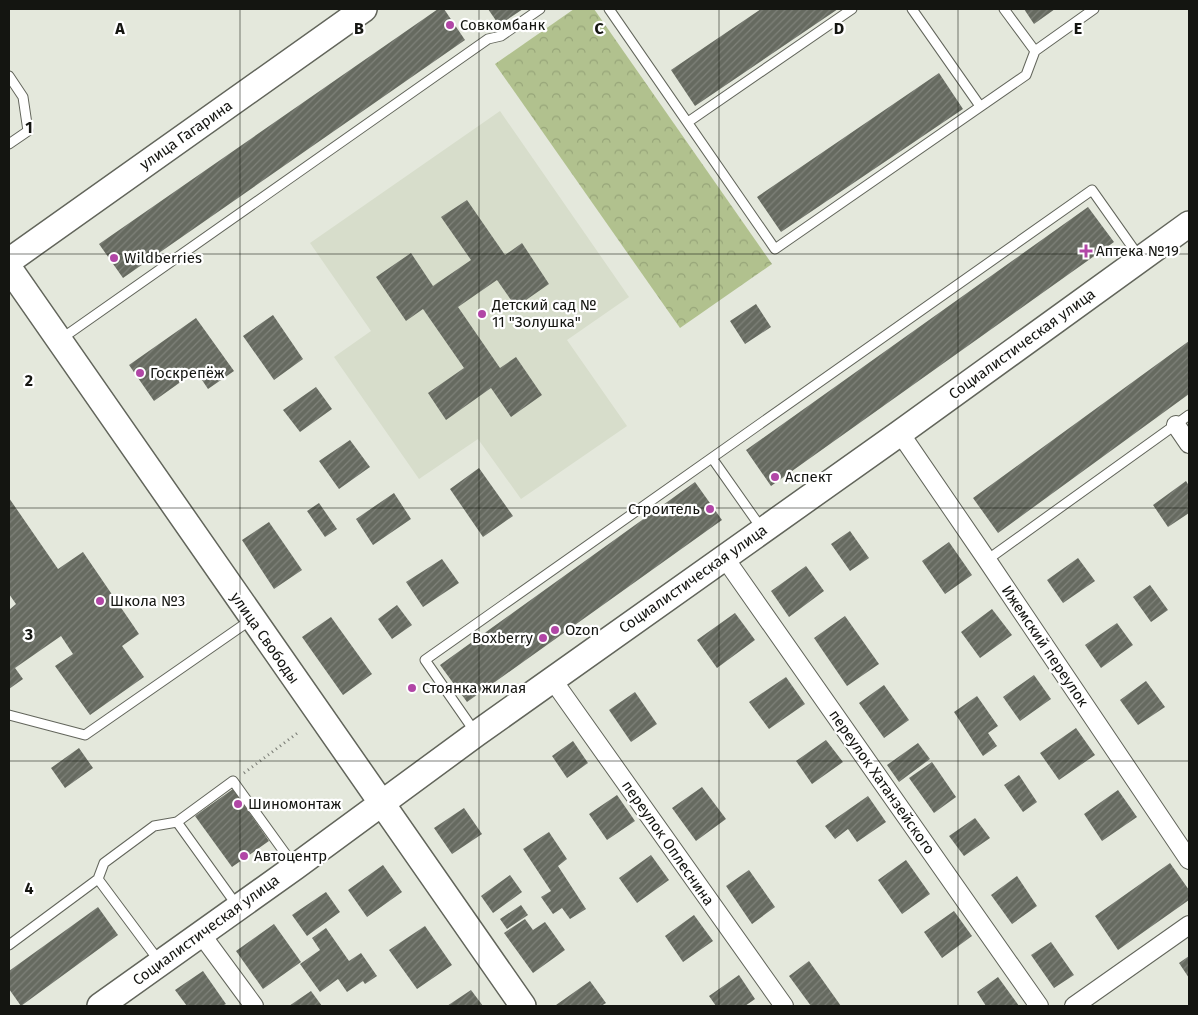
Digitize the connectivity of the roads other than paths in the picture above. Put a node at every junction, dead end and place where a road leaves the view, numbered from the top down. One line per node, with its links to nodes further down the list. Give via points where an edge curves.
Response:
1 (364, 9): 15 (main road, улица Гагарина)
2 (540, 9): 17 (lane, via 501,36 488,39)
3 (609, 9): 11 (lane)
4 (852, 9): 11 (lane)
5 (912, 9): 10 (lane)
6 (1004, 9): 8 (lane)
7 (1094, 9): 8 (lane)
8 (1035, 51): 10 (lane, via 1026,75)
9 (9, 76): 12 (lane, via 23,97 28,130)
10 (980, 106): 11 (lane, via 775,249)
11 (688, 122)
12 (9, 144)
13 (1189, 224): 14 (main road, Социалистическая улица)
14 (1140, 258): 19 (main road, Социалистическая улица); 21 (lane, via 1092,190)
15 (9, 261)
16 (9, 268): 17 (main road, улица Свободы)
17 (58, 340): 25 (main road, улица Свободы)
18 (1182, 420): 20 (street); 24 (lane)
19 (900, 433): 22 (main road, Социалистическая улица); 24 (street, Ижемский переулок)
20 (1189, 444)
21 (712, 458): 22 (lane); 28 (lane, via 425,660)
22 (762, 530): 23 (main road, Социалистическая улица)
23 (724, 557): 26 (main road, Социалистическая улица); 43 (street, переулок Хатанзейского)
24 (987, 560): 31 (street, Ижемский переулок)
25 (252, 618): 27 (lane, via 85,735); 29 (main road, улица Свободы)
26 (552, 679): 28 (main road, Социалистическая улица); 42 (street, переулок Оплеснина)
27 (9, 715)
28 (476, 734): 29 (main road, Социалистическая улица)
29 (381, 804): 32 (main road, Социалистическая улица); 41 (main road, улица Свободы)
30 (178, 822): 32 (lane, via 233,781); 33 (lane, via 154,826 104,863); 34 (lane)
31 (1189, 860)
32 (295, 866): 34 (main road, Социалистическая улица)
33 (98, 880): 37 (lane); 38 (lane)
34 (238, 907): 36 (main road, Социалистическая улица)
35 (1189, 925): 44 (street)
36 (202, 934): 38 (main road, Социалистическая улица); 40 (street)
37 (9, 945)
38 (160, 963): 39 (main road, Социалистическая улица)
39 (100, 1006)
40 (254, 1006)
41 (523, 1006)
42 (784, 1006)
43 (1040, 1006)
44 (1074, 1006)

